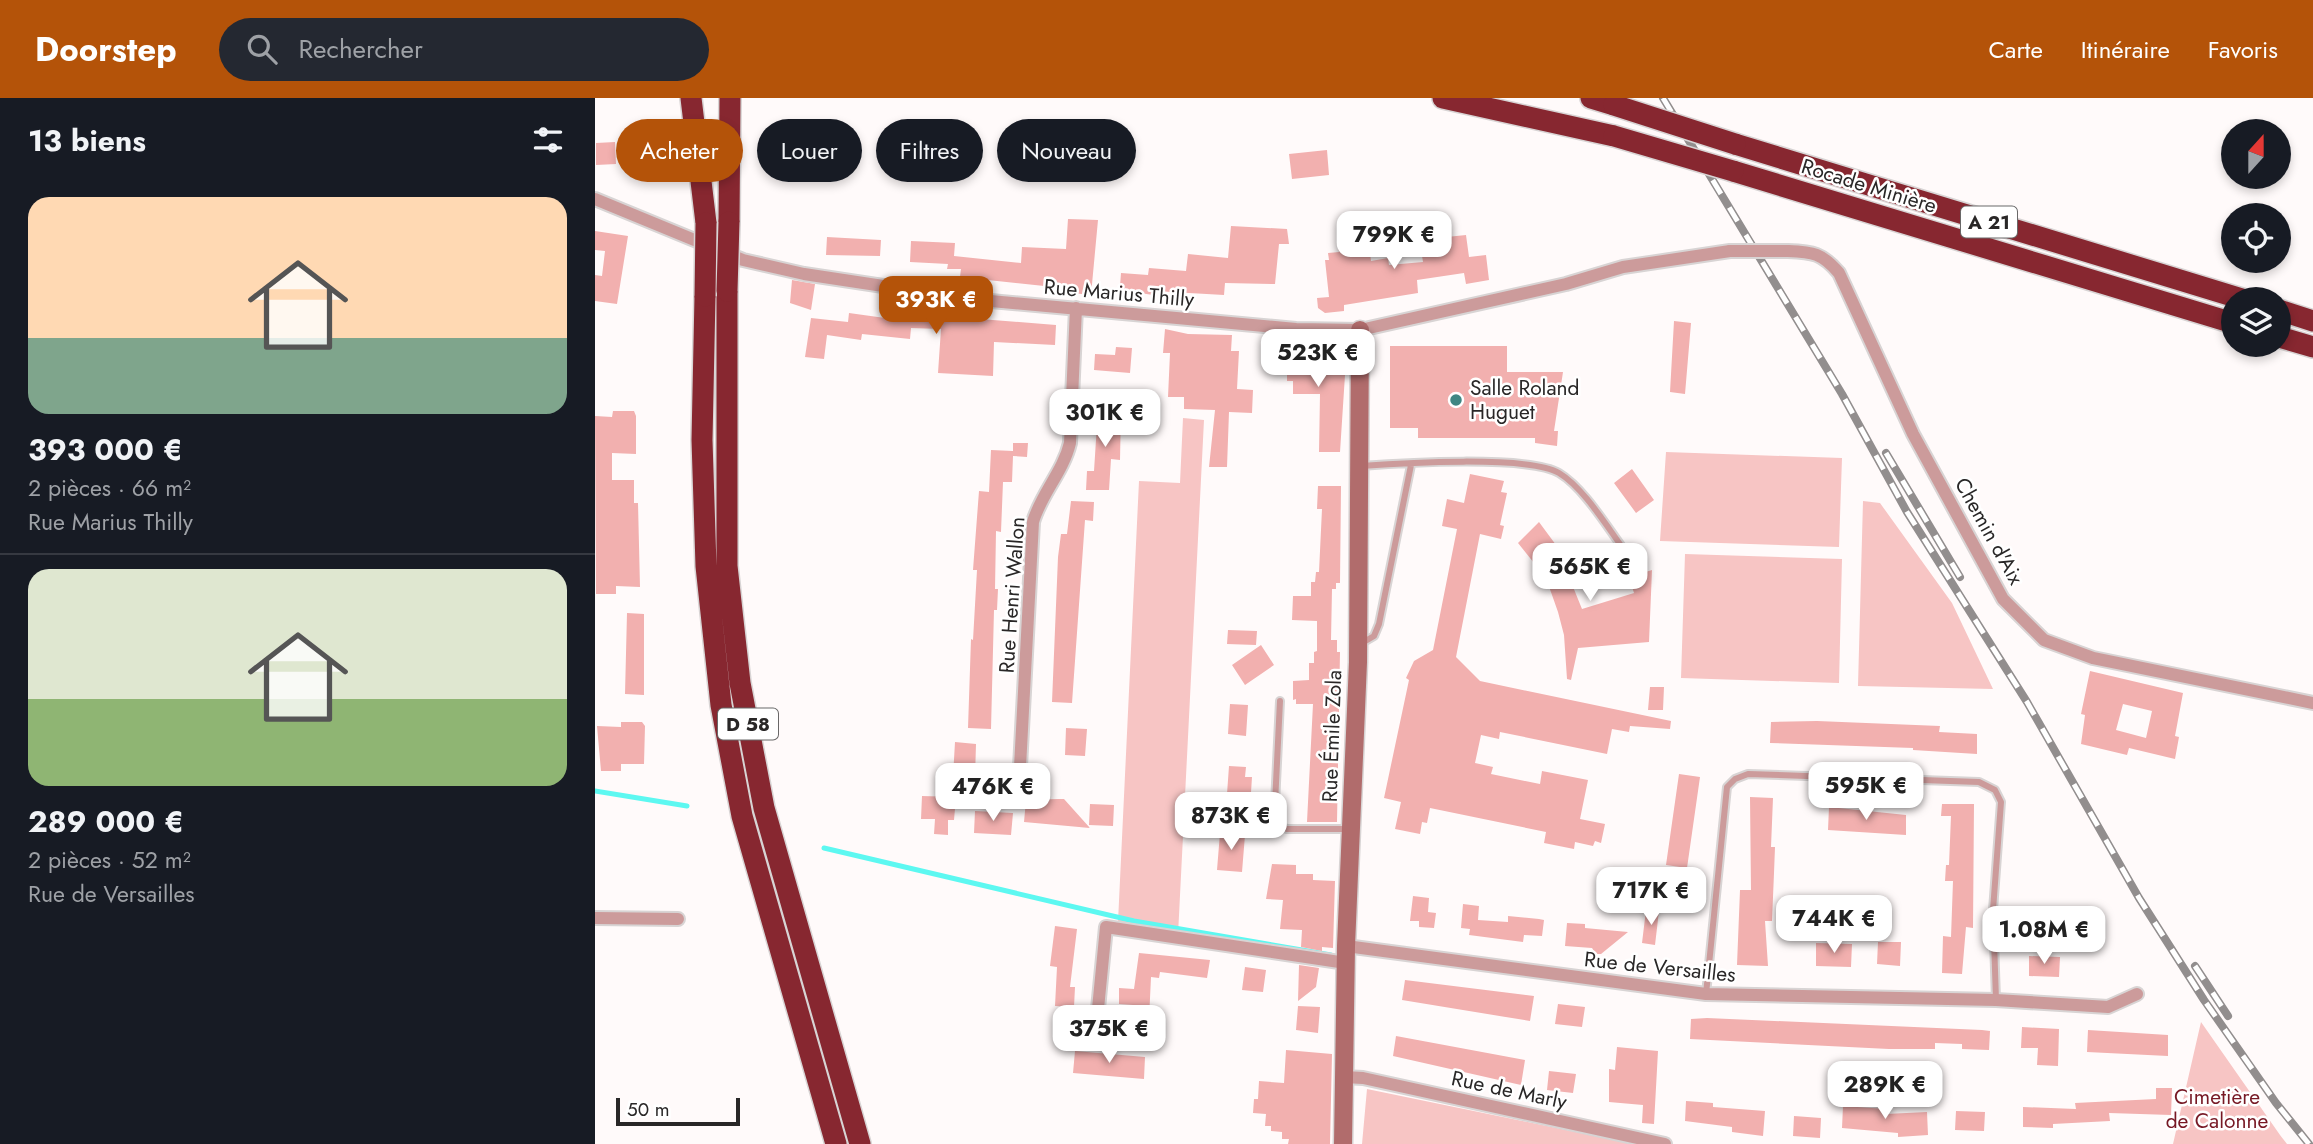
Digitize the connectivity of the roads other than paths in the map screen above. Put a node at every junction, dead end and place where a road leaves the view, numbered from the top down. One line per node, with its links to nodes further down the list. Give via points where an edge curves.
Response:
1 (691, 98): 9 (highway)
2 (707, 98): 9 (highway, D 58)
3 (730, 98): 35 (highway, D 58, bridge, via 727,566 740,683 764,808)
4 (1443, 98): 7 (highway)
5 (1491, 98): 7 (highway, Rocade Minière / A 21)
6 (1591, 98): 10 (highway, Rocade Minière / A 21, bridge)
7 (1613, 136): 13 (highway, Rocade Minière / A 21, bridge)
8 (595, 199): 11 (street, Rue Marius Thilly, via 743,260 804,274 969,299)
9 (706, 223): 34 (highway, D 58, bridge, via 702,440 706,566 721,705 742,816)
10 (2221, 293)
11 (1076, 308): 15 (street, Rue Marius Thilly, via 1296,330); 24 (street, Rue Henri Wallon, via 1070,443 1033,522)
12 (2291, 314): 14 (highway)
13 (2221, 319)
14 (2313, 321)
15 (1360, 330): 19 (street, Rue Émile Zola); 23 (street, Chemin d'Aix, bridge, via 1623,267 1730,251 1813,251 1839,273 1913,434 2003,599 2044,640 2093,658)
16 (2291, 341): 17 (highway)
17 (2313, 347)
18 (1411, 465): 19 (lane); 20 (lane, via 1530,463 1559,473 1591,505); 21 (lane, via 1379,624 1374,636)
19 (1360, 467): 21 (street, Rue Émile Zola)
20 (1625, 551)
21 (1357, 646): 25 (street, Rue Émile Zola)
22 (1280, 701): 25 (lane, via 1273,824 1287,829)
23 (2313, 703)
24 (1020, 767)
25 (1352, 829): 28 (street, Rue Émile Zola)
26 (595, 918): 27 (street)
27 (678, 919)
28 (1346, 955): 29 (street, Rue de Versailles); 32 (street, Rue de Versailles, via 1106,928); 33 (street, Rue Émile Zola)
29 (1706, 994): 31 (street, Rue de Versailles); 31 (lane, via 1727,788 1748,774 1979,782 1995,790 2001,802 1993,910)
30 (2137, 994): 31 (street, Rue de Versailles, via 2108,1007)
31 (1996, 1000)
32 (1096, 1029)
33 (1344, 1077): 36 (street, Rue Émile Zola); 37 (street, Rue de Marly)
34 (837, 1144)
35 (860, 1144)
36 (1343, 1144)
37 (1665, 1144)

